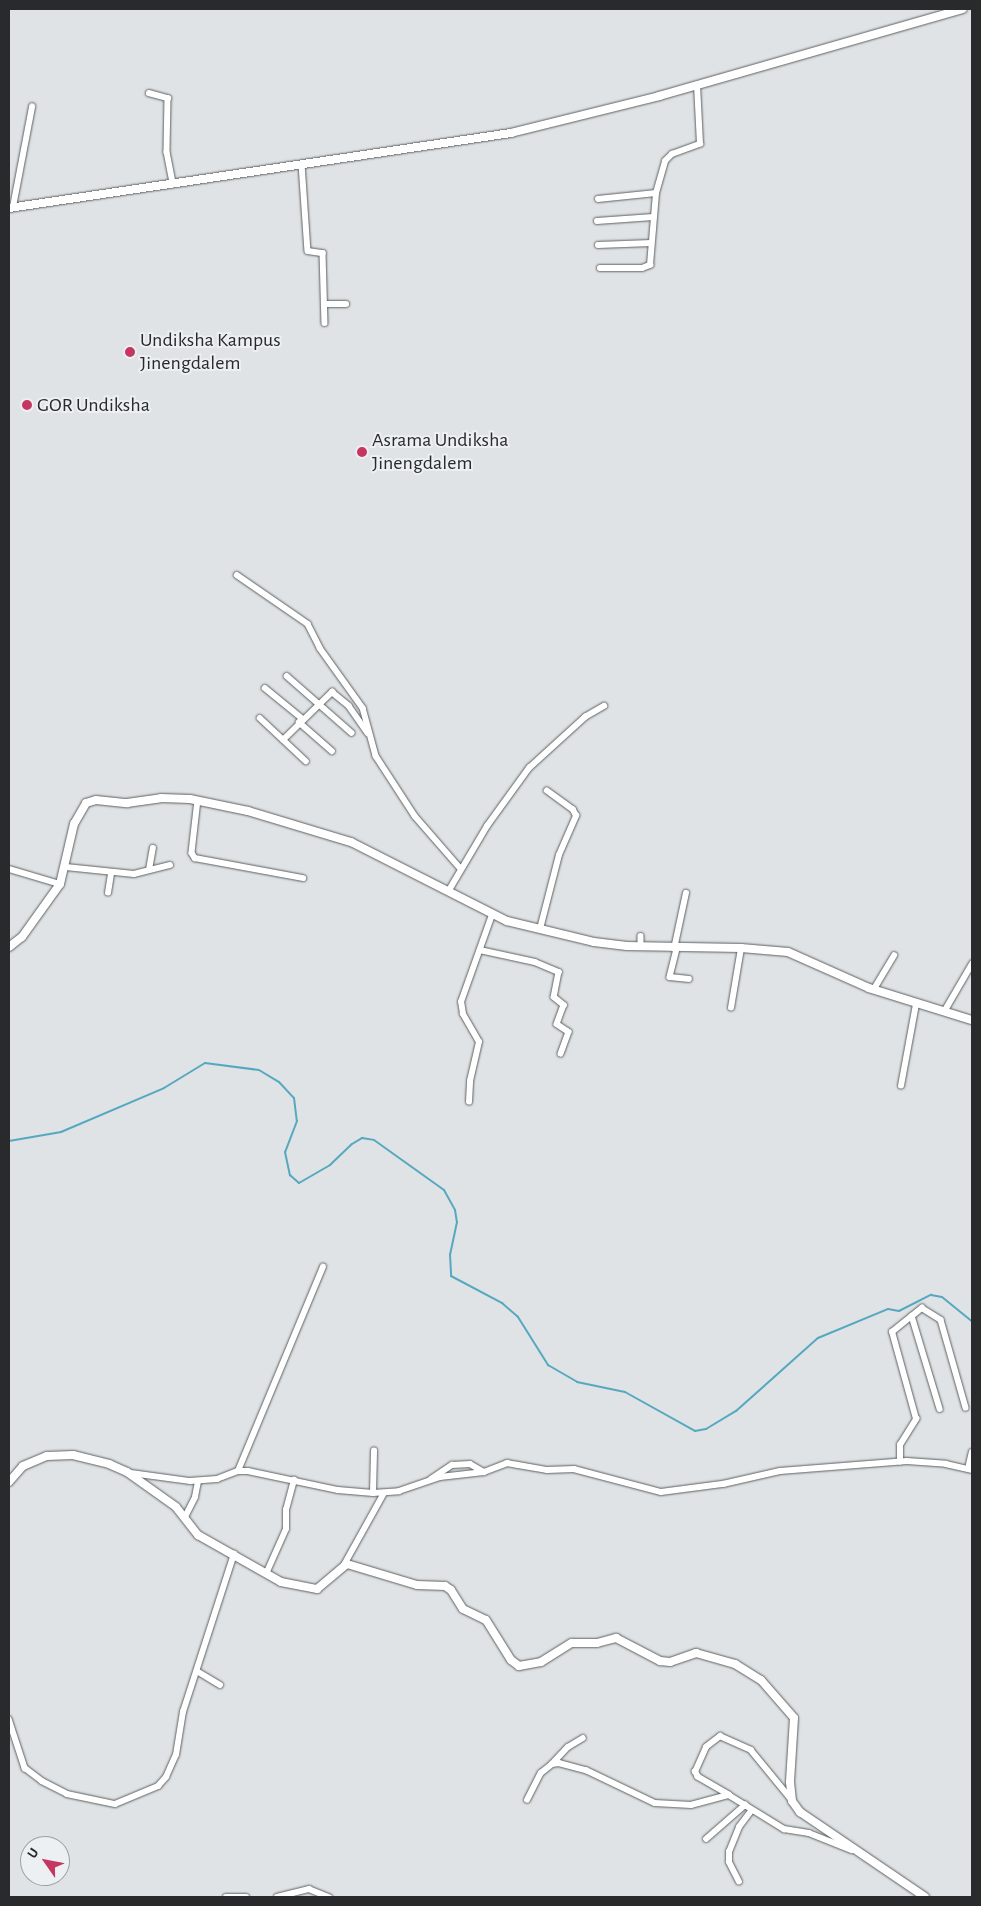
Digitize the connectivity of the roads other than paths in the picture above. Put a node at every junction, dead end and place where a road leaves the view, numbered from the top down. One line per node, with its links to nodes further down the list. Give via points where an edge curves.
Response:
1 (963, 9): 2 (street)
2 (697, 85): 5 (street, via 511,133); 7 (street, via 700,144 667,157)
3 (149, 93): 6 (street, via 168,98 167,152)
4 (32, 107): 9 (street)
5 (302, 164): 6 (street); 15 (street, via 308,251 323,252)
6 (174, 184): 9 (street)
7 (656, 193): 8 (street); 10 (street)
8 (598, 199)
9 (11, 208)
10 (652, 217): 11 (street); 12 (street)
11 (597, 220)
12 (651, 243): 13 (street); 14 (street, via 648,268)
13 (598, 245)
14 (600, 268)
15 (325, 304): 16 (street); 17 (street)
16 (346, 304)
17 (325, 323)
18 (237, 575): 26 (street, via 303,617 363,708)
19 (287, 676): 21 (street)
20 (265, 688): 24 (street)
21 (317, 704): 24 (street); 25 (street); 26 (street, via 330,693 335,694 349,706)
22 (604, 706): 36 (street, via 585,717 529,768)
23 (260, 718): 27 (street)
24 (301, 721): 27 (street); 28 (street)
25 (352, 733)
26 (369, 735): 36 (street, via 376,756 415,816)
27 (283, 740): 29 (street)
28 (332, 751)
29 (306, 761)
30 (547, 791): 45 (street, via 573,810 576,816 559,854)
31 (198, 800): 34 (street, via 167,797 131,803 90,801 74,824); 39 (street, via 192,853 195,858); 41 (street, via 248,811 344,840)
32 (153, 848): 37 (street)
33 (170, 866): 37 (street)
34 (66, 867): 38 (street); 40 (street)
35 (9, 868): 40 (street)
36 (460, 869): 41 (street)
37 (149, 870): 38 (street, via 134,874)
38 (111, 873): 42 (street)
39 (303, 878)
40 (60, 884): 47 (street, via 22,937)
41 (448, 892): 44 (street)
42 (108, 893)
43 (686, 893): 50 (street)
44 (492, 915): 45 (street); 51 (street)
45 (540, 929): 48 (street, via 602,944)
46 (641, 936): 48 (street)
47 (9, 947)
48 (641, 947): 50 (street)
49 (741, 948): 50 (street); 55 (street, via 799,956); 57 (street)
50 (675, 949): 54 (street, via 670,977)
51 (480, 950): 60 (street, via 535,962 559,972 554,997 564,1008 557,1024 569,1032); 62 (street, via 461,1002 463,1014 479,1042)
52 (894, 956): 55 (street)
53 (972, 964): 58 (street)
54 (688, 979)
55 (874, 989): 56 (street)
56 (916, 1004): 58 (street); 61 (street)
57 (731, 1008)
58 (944, 1012): 59 (street)
59 (972, 1020)
60 (561, 1054)
61 (901, 1086)
62 (469, 1102)
63 (324, 1267): 71 (street)
64 (912, 1316): 65 (street, via 922,1308 941,1320); 66 (street); 69 (street, via 892,1332 916,1419 900,1446)
65 (966, 1408)
66 (940, 1409)
67 (374, 1451): 79 (street)
68 (972, 1452): 70 (street)
69 (900, 1462): 70 (street, via 934,1462); 73 (street, via 780,1471 734,1482 661,1492 574,1469 546,1470 507,1464)
70 (970, 1469)
71 (238, 1471): 74 (street); 75 (street, via 218,1479)
72 (127, 1472): 75 (street); 77 (street, via 89,1458 58,1454 24,1466); 80 (street)
73 (484, 1472): 76 (street, via 449,1475); 76 (street, via 470,1464 452,1465)
74 (294, 1480): 79 (street); 83 (street, via 286,1510 286,1529)
75 (198, 1481): 80 (street, via 195,1497)
76 (430, 1481): 78 (street)
77 (9, 1482)
78 (384, 1493): 79 (street); 82 (street)
79 (373, 1494)
80 (185, 1517): 81 (street, via 198,1535)
81 (234, 1554): 83 (street); 84 (street, via 211,1616)
82 (344, 1565): 83 (street, via 329,1582 317,1589 290,1585); 91 (street, via 417,1585 448,1588 463,1609 486,1620 511,1660 519,1666 541,1662 572,1643 597,1644 616,1638 660,1661 670,1662 696,1653 724,1660 748,1671 772,1690 794,1718)
83 (266, 1574)
84 (196, 1671): 85 (street); 86 (street, via 183,1712 176,1754 166,1777 158,1786 115,1804 79,1798 28,1771)
85 (220, 1685)
86 (9, 1719)
87 (583, 1738): 88 (street, via 568,1747)
88 (552, 1764): 89 (street, via 586,1770 662,1804 692,1805); 90 (street, via 542,1773)
89 (729, 1795): 91 (street, via 694,1772 714,1737 720,1736 751,1750); 92 (street)
90 (527, 1800)
91 (792, 1801): 95 (street, via 808,1820)
92 (746, 1806): 93 (street); 94 (street)
93 (752, 1810): 95 (street, via 784,1829 810,1833); 96 (street, via 737,1830 729,1852 729,1862)
94 (706, 1839)
95 (853, 1850): 102 (street)
96 (739, 1882)
97 (296, 1894): 100 (street); 101 (street, via 314,1890)
98 (226, 1897): 99 (street)
99 (246, 1897)
100 (277, 1897)
101 (329, 1897)
102 (925, 1897)

